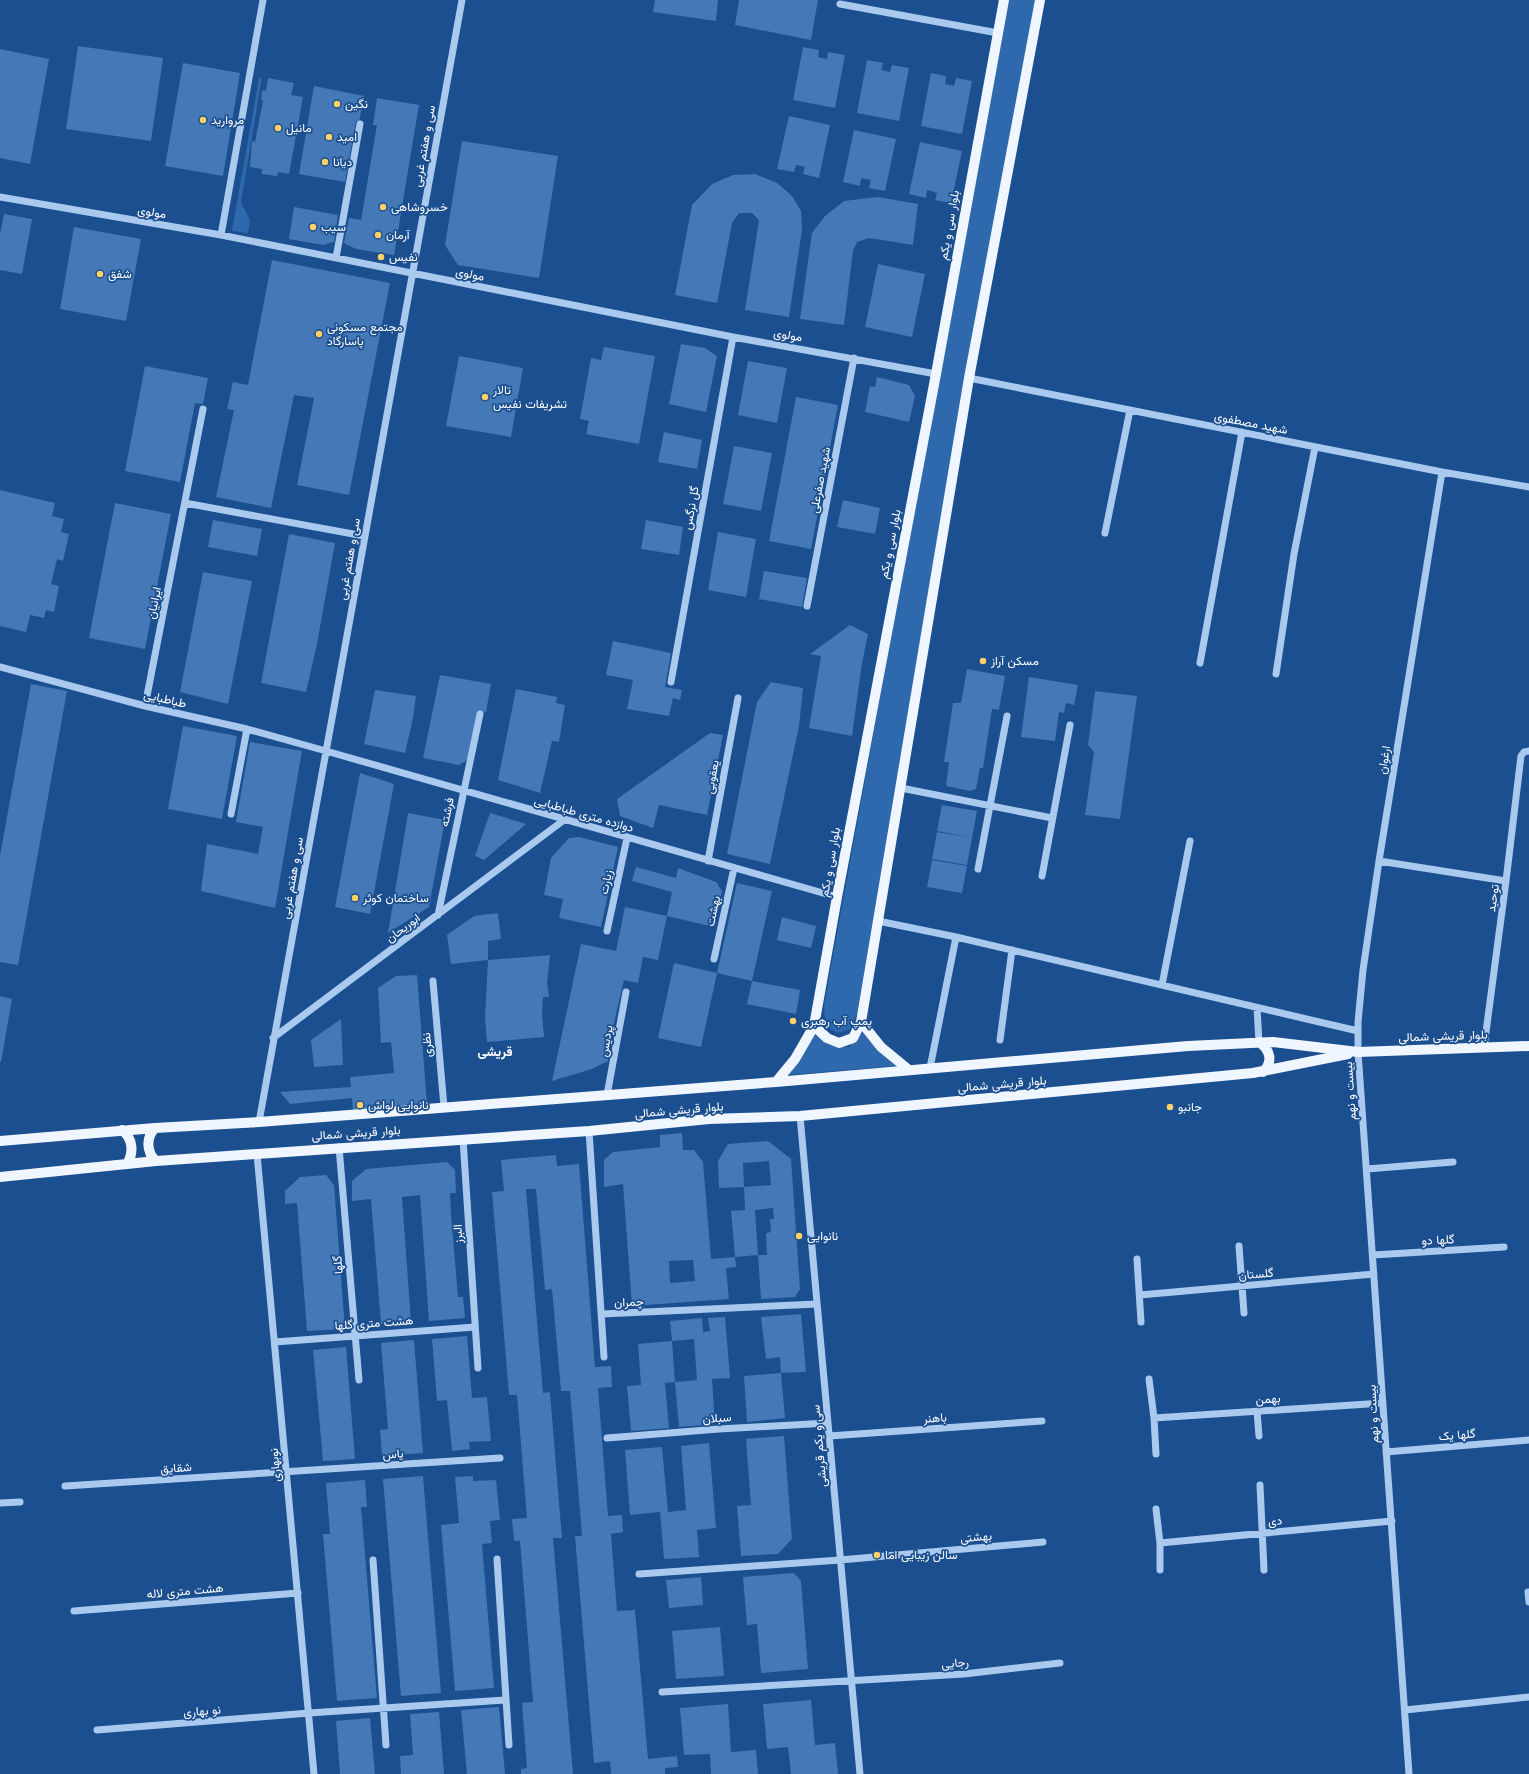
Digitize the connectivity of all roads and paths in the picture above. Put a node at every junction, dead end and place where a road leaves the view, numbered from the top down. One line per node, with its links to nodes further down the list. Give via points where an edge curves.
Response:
1 (263, 0): 9 (street)
2 (462, 0): 11 (street, سی و هفتم غربی)
3 (1004, 0): 6 (main road, بلوار سی و یکم)
4 (1040, 0): 15 (main road)
5 (840, 4): 6 (street)
6 (998, 33): 14 (main road, بلوار سی و یکم)
7 (360, 124): 10 (street)
8 (0, 197): 9 (street, مولوی)
9 (221, 235): 10 (street, مولوی)
10 (336, 258): 11 (street, مولوی)
11 (412, 274): 12 (street, مولوی); 24 (street, سی و هفتم غربی)
12 (733, 337): 13 (street, مولوی); 29 (street, گل نرگس)
13 (854, 358): 14 (street, مولوی); 25 (street, شهید صفرعلی)
14 (936, 374): 52 (main road, بلوار سی و یکم)
15 (970, 378): 17 (street, شهید مصطفوی); 38 (main road)
16 (203, 409): 22 (street, ایرانیان)
17 (1130, 410): 18 (street, شهید مصطفوی); 23 (street)
18 (1242, 432): 19 (street, شهید مصطفوی); 26 (street)
19 (1315, 447): 20 (street, شهید مصطفوی); 28 (street, via 1294,554)
20 (1442, 472): 21 (street, شهید مصطفوی); 47 (street, ارغوان)
21 (1529, 487)
22 (185, 503): 24 (street); 31 (street, ایرانیان)
23 (1105, 532)
24 (364, 536): 36 (street, سی و هفتم غربی)
25 (807, 606)
26 (1200, 663)
27 (0, 667): 31 (street, طباطبایی)
28 (1276, 674)
29 (671, 682)
30 (738, 698): 46 (street, یعقوبی)
31 (145, 706): 35 (street, طباطبایی)
32 (480, 714): 39 (street, فرشته)
33 (1007, 716): 40 (street)
34 (1070, 725): 42 (street)
35 (247, 730): 36 (street, طباطبایی); 41 (street)
36 (326, 750): 39 (street, دوازده متری طباطبایی); 66 (street, سی و هفتم غربی)
37 (1526, 751): 51 (street, توحید, via 1521,756)
38 (901, 788): 40 (street); 54 (main road)
39 (463, 791): 43 (street, دوازده متری طباطبایی); 53 (street, فرشته)
40 (990, 806): 42 (street); 49 (street)
41 (231, 814)
42 (1052, 818): 50 (street)
43 (564, 820): 44 (street, دوازده متری طباطبایی); 53 (street, ابوریحان)
44 (627, 838): 46 (street, دوازده متری طباطبایی); 55 (street, زیارت)
45 (1190, 841): 60 (street)
46 (708, 860): 48 (street, دوازده متری طباطبایی)
47 (1379, 861): 51 (street); 65 (street, ارغوان, via 1363,970)
48 (734, 868): 52 (street, دوازده متری طباطبایی); 58 (street, بهشت)
49 (978, 869)
50 (1042, 876)
51 (1506, 881): 70 (street, توحید)
52 (837, 897): 64 (main road, بلوار سی و یکم)
53 (438, 915): 66 (street, ابوریحان)
54 (878, 921): 56 (street); 63 (main road)
55 (607, 931)
56 (956, 937): 57 (street); 72 (street)
57 (1012, 950): 60 (street); 67 (street)
58 (714, 959)
59 (433, 981): 77 (street, نظری)
60 (1162, 986): 62 (street)
61 (626, 992): 76 (street, پردیس)
62 (1257, 1008): 65 (street); 68 (street)
63 (861, 1022): 64 (main road, via 853,1038 839,1043 826,1038); 73 (main road, via 881,1047)
64 (814, 1026): 75 (main road, بلوار سی و یکم, via 795,1059)
65 (1358, 1031): 71 (street, ارغوان)
66 (273, 1038): 79 (street, سی و هفتم غربی)
67 (1000, 1040)
68 (1259, 1042): 71 (main road, بلوار قریشی شمالی); 72 (main road, بلوار قریشی شمالی); 74 (main road, via 1270,1056)
69 (1529, 1046): 70 (main road, بلوار قریشی شمالی)
70 (1484, 1047): 71 (main road, بلوار قریشی شمالی)
71 (1358, 1052): 74 (main road, بلوار قریشی شمالی); 90 (street, بیست و نهم)
72 (930, 1068): 73 (main road, بلوار قریشی شمالی)
73 (909, 1070): 75 (main road, بلوار قریشی شمالی)
74 (1263, 1072): 78 (main road, بلوار قریشی شمالی)
75 (776, 1082): 76 (main road, بلوار قریشی شمالی)
76 (607, 1095): 77 (main road, بلوار قریشی شمالی)
77 (444, 1107): 79 (main road, بلوار قریشی شمالی)
78 (800, 1116): 82 (main road, بلوار قریشی شمالی, via 708,1119); 99 (street, سی و یکم قریشی)
79 (259, 1122): 80 (main road, بلوار قریشی شمالی)
80 (155, 1128): 81 (main road, بلوار قریشی شمالی); 87 (main road, via 149,1136 148,1145)
81 (122, 1130): 84 (main road, بلوار قریشی شمالی); 89 (main road, via 129,1137 132,1146)
82 (589, 1131): 83 (main road, بلوار قریشی شمالی); 101 (street, چمران)
83 (463, 1139): 85 (main road, بلوار قریشی شمالی); 103 (street, البرز)
84 (0, 1140)
85 (339, 1148): 86 (main road, بلوار قریشی شمالی); 104 (street, گلها)
86 (258, 1154): 87 (main road, بلوار قریشی شمالی); 105 (street, نوبهاری)
87 (156, 1161): 89 (main road, بلوار قریشی شمالی)
88 (1453, 1162): 90 (street)
89 (126, 1164): 91 (main road, بلوار قریشی شمالی)
90 (1367, 1169): 94 (street, بیست و نهم)
91 (0, 1177)
92 (1239, 1246): 97 (street)
93 (1504, 1247): 94 (street, گلها دو)
94 (1373, 1255): 96 (street, بیست و نهم)
95 (1137, 1259): 98 (street)
96 (1374, 1274): 97 (street, گلستان); 110 (street, بیست و نهم)
97 (1241, 1286): 98 (street, گلستان); 100 (street)
98 (1140, 1295): 102 (street)
99 (817, 1304): 101 (street, چمران); 114 (street, سی و یکم قریشی)
100 (1244, 1313)
101 (602, 1314): 106 (street)
102 (1141, 1322)
103 (475, 1327): 104 (street, هشت متری گلها); 107 (street, البرز)
104 (356, 1335): 105 (street, هشت متری گلها); 109 (street, گلها)
105 (275, 1342): 122 (street, نوبهاری)
106 (604, 1358)
107 (478, 1368)
108 (1149, 1379): 112 (street)
109 (359, 1380)
110 (1383, 1403): 111 (street, بهمن); 119 (street, بیست و نهم)
111 (1257, 1411): 112 (street, بهمن); 116 (street)
112 (1154, 1418): 120 (street)
113 (1042, 1421): 115 (street, باهنر)
114 (828, 1423): 115 (street, سی و یکم قریشی); 117 (street, سبلان)
115 (829, 1436): 134 (street, سی و یکم قریشی)
116 (1259, 1436)
117 (607, 1438)
118 (1529, 1440): 119 (street, گلها یک)
119 (1386, 1452): 128 (street, بیست و نهم)
120 (1156, 1454)
121 (500, 1458): 122 (street, یاس)
122 (287, 1473): 124 (street, شقایق); 139 (street, نوبهاری)
123 (1260, 1485): 129 (street)
124 (66, 1486)
125 (20, 1502): 126 (street)
126 (0, 1503)
127 (1156, 1509): 131 (street)
128 (1392, 1521): 129 (street, دی); 148 (street, بیست و نهم)
129 (1263, 1533): 131 (street, دی); 136 (street)
130 (1043, 1542): 134 (street, بهشتی)
131 (1160, 1543): 135 (street)
132 (497, 1559): 146 (street)
133 (373, 1560): 147 (street)
134 (840, 1560): 137 (street, بهشتی); 143 (street, سی و یکم قریشی)
135 (1160, 1570)
136 (1264, 1570)
137 (639, 1574)
138 (1528, 1592): 140 (street)
139 (298, 1593): 141 (street, هشت متری لاله); 149 (street, نوبهاری)
140 (1529, 1602)
141 (74, 1611)
142 (1060, 1663): 143 (street, رجایی, via 964,1674)
143 (852, 1681): 144 (street, رجایی); 154 (street, سی و یکم قریشی)
144 (662, 1692)
145 (1529, 1697): 148 (street)
146 (505, 1700): 147 (street, نو بهاری); 152 (street)
147 (384, 1709): 149 (street, نو بهاری); 151 (street)
148 (1405, 1710): 155 (street, بیست و نهم)
149 (309, 1713): 150 (street, نو بهاری); 153 (street, نوبهاری)
150 (97, 1730)
151 (386, 1745)
152 (509, 1745)
153 (314, 1774)
154 (860, 1774)
155 (1409, 1774)

